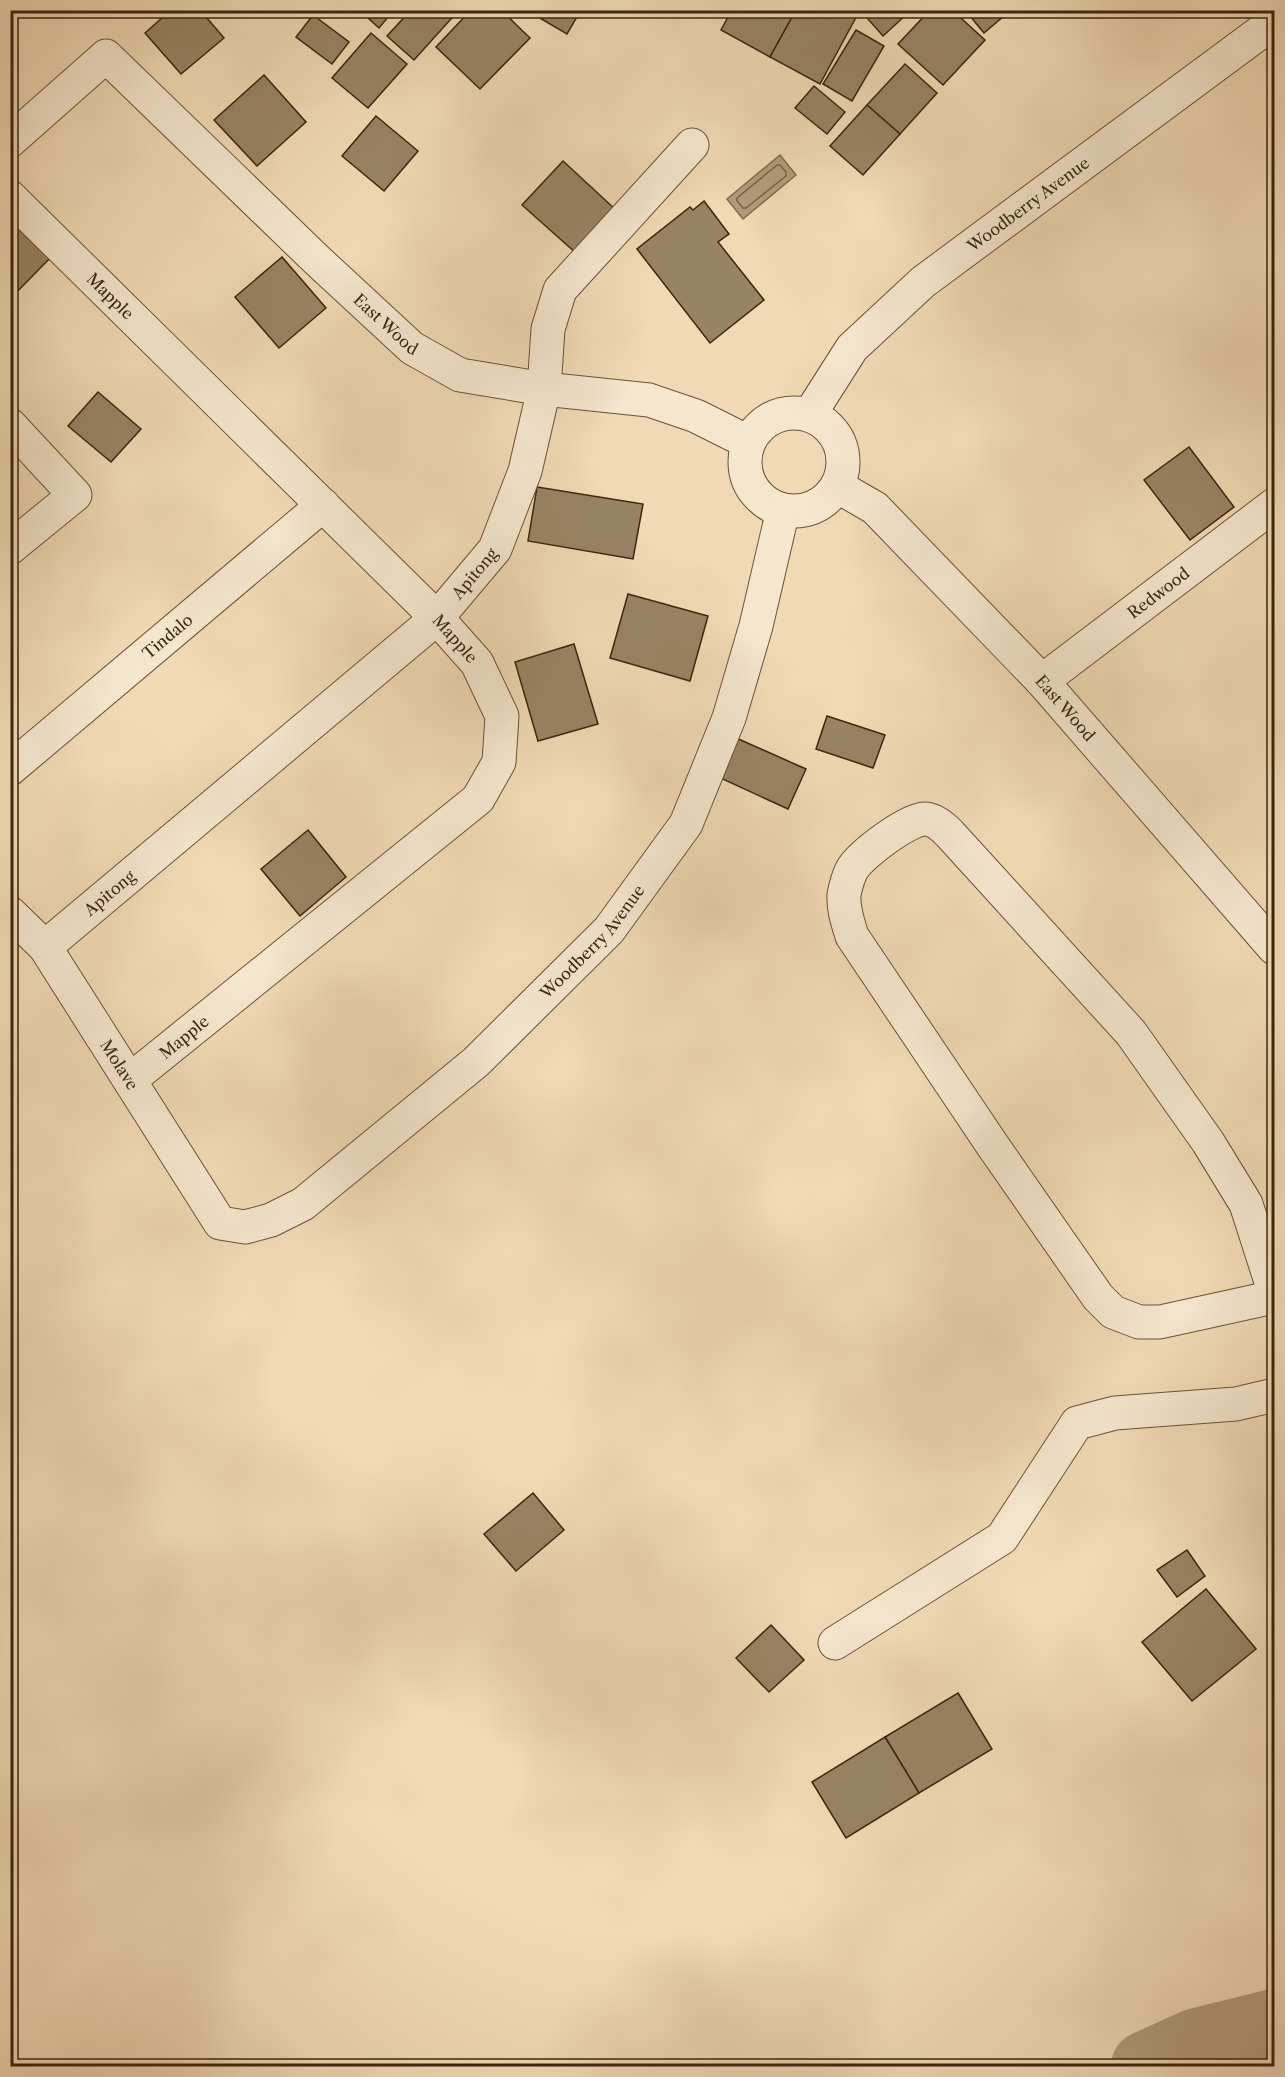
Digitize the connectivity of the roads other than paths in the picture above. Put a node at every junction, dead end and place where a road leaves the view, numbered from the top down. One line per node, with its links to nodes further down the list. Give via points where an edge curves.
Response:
1 (1275, 22): 6 (street, Woodberry Avenue, via 923,282 852,348)
2 (10, 141): 5 (street, East Wood, via 106,56 412,348 460,375)
3 (692, 145): 5 (street, Apitong, via 560,290 548,329)
4 (10, 197): 10 (street, Mapple)
5 (544, 389): 8 (street, East Wood, via 649,400 696,416); 14 (street, Apitong, via 525,471 495,549)
6 (810, 414): 8 (street, via 785,413 763,423); 9 (street, via 828,426 840,444 844,465)
7 (10, 425): 13 (street, via 75,495)
8 (748, 442): 12 (street, via 744,464 750,484 763,501)
9 (837, 486): 12 (street, via 823,501 804,510); 15 (street, East Wood, via 875,508)
10 (323, 505): 14 (street, Mapple); 16 (street, Tindalo)
11 (1275, 505): 15 (street, Redwood)
12 (783, 510): 21 (street, Woodberry Avenue, via 756,627 729,718 686,824 609,930 476,1062 303,1204 271,1220 245,1227)
13 (10, 548)
14 (437, 618): 18 (street, Apitong); 20 (street, Mapple, via 477,663 502,716 500,762 478,799)
15 (1042, 681): 19 (street, East Wood)
16 (10, 769)
17 (10, 913): 18 (street, Molave)
18 (45, 947): 20 (street, Molave)
19 (1275, 948)
20 (130, 1080): 21 (street, Molave)
21 (220, 1223)
22 (1275, 1291): 23 (street, via 1246,1204 1144,1052 941,825 927,819 894,831 852,869 844,895 852,936 1098,1297 1113,1312 1139,1322 1160,1322)
23 (1275, 1297)
24 (1275, 1395): 25 (street, via 1236,1404 1115,1413 1077,1423 1002,1538)
25 (835, 1643)

